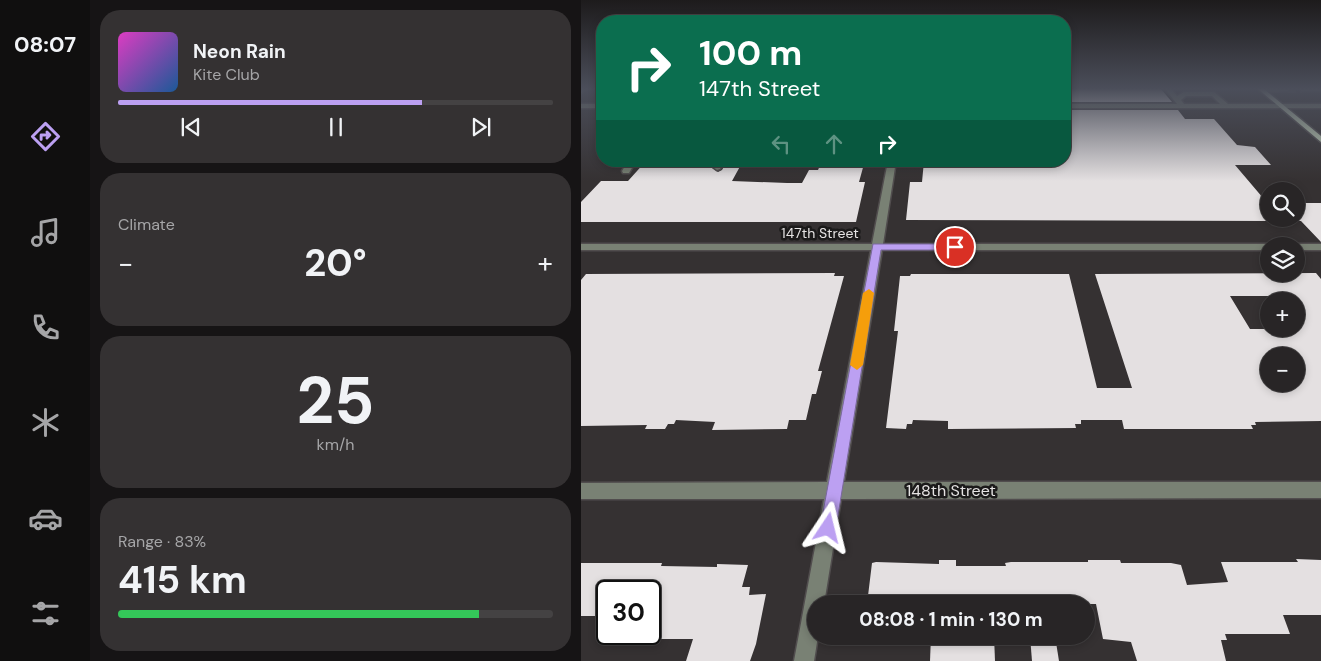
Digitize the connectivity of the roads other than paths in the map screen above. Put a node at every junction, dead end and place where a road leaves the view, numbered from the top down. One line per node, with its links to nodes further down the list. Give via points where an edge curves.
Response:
1 (1297, 120): 2 (main road)
2 (1321, 140)
3 (628, 167): 5 (street)
4 (891, 167): 6 (street)
5 (626, 171)
6 (877, 246): 7 (street, 147th Street); 8 (street, 147th Street); 11 (street)
7 (581, 247)
8 (1260, 247)
9 (1305, 248): 10 (street)
10 (1319, 249)
11 (835, 490): 12 (street, 148th Street); 13 (street, 148th Street); 14 (street)
12 (1321, 490)
13 (581, 491)
14 (804, 661)

